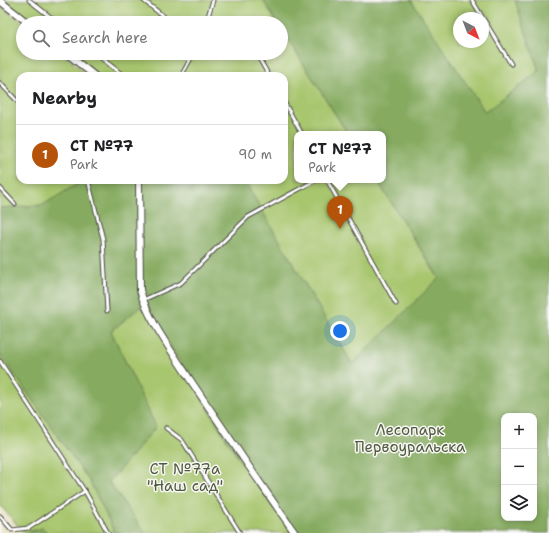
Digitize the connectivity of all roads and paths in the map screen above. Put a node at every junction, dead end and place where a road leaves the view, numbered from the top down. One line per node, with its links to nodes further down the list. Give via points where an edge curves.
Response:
1 (29, 0): 7 (lane)
2 (143, 0): 8 (lane)
3 (213, 0): 9 (lane)
4 (472, 0): 14 (lane)
5 (0, 1): 6 (street)
6 (19, 16)
7 (49, 16)
8 (163, 16)
9 (208, 16)
10 (75, 60): 15 (street)
11 (104, 60): 16 (lane)
12 (190, 60): 17 (lane)
13 (260, 60): 18 (lane)
14 (511, 64)
15 (90, 72)
16 (119, 72)
17 (183, 72)
18 (267, 72)
19 (0, 83): 20 (lane)
20 (16, 100)
21 (288, 109): 22 (lane)
22 (300, 131)
23 (310, 183): 29 (lane, via 248,216 181,283)
24 (330, 183): 30 (lane)
25 (89, 184): 31 (lane, via 103,239)
26 (139, 184): 29 (street)
27 (0, 188): 28 (lane)
28 (15, 204)
29 (142, 300): 38 (street, via 165,342 252,473)
30 (396, 304)
31 (107, 311)
32 (0, 361): 34 (lane)
33 (166, 428): 37 (lane, via 182,440)
34 (85, 491): 35 (lane, via 29,528 12,530); 36 (lane)
35 (0, 516)
36 (108, 533)
37 (240, 533)
38 (296, 533)

